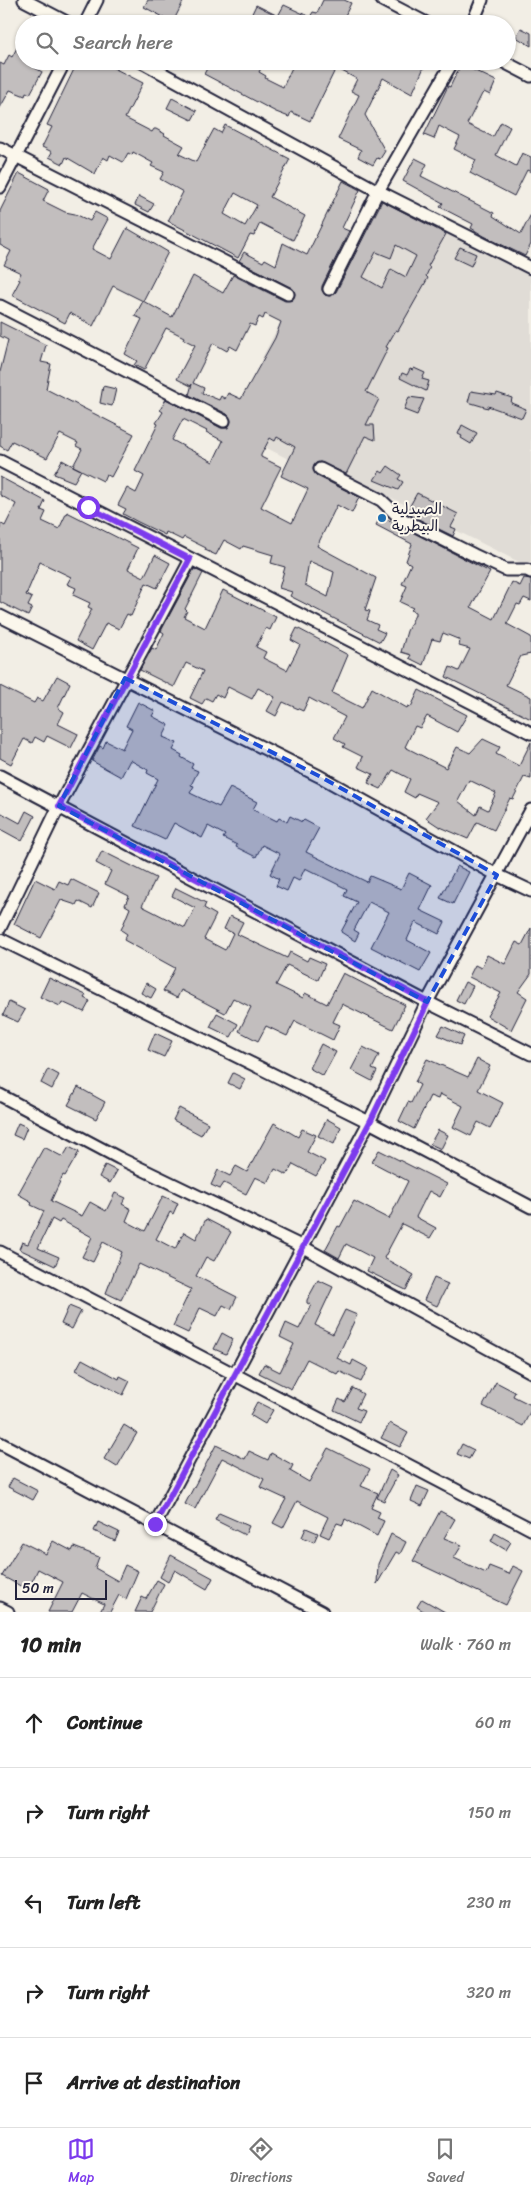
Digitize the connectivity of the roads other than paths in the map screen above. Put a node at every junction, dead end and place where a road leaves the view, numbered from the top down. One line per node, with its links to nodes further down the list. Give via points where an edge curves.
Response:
1 (24, 0): 5 (street)
2 (97, 0): 6 (street)
3 (382, 0): 7 (street)
4 (482, 0): 8 (street)
5 (53, 15)
6 (90, 15)
7 (411, 15)
8 (476, 15)
9 (516, 68): 13 (street)
10 (60, 70): 15 (street)
11 (157, 70): 17 (street)
12 (448, 70): 17 (street)
13 (531, 76)
14 (0, 148): 15 (street)
15 (16, 156): 16 (street); 20 (street)
16 (0, 187)
17 (378, 190): 18 (street); 19 (street)
18 (531, 268)
19 (329, 289)
20 (288, 294)
21 (0, 306): 22 (street)
22 (224, 421)
23 (0, 461): 25 (street)
24 (320, 469): 26 (street, via 381,500 400,518 474,555 506,570)
25 (190, 559): 28 (street); 29 (street)
26 (531, 572)
27 (0, 616): 28 (street)
28 (125, 678): 31 (street); 33 (street, via 319,776)
29 (531, 733)
30 (0, 776): 31 (street)
31 (59, 806): 35 (street); 37 (street)
32 (531, 810): 33 (street)
33 (497, 875): 34 (street); 37 (street)
34 (531, 891)
35 (0, 928)
36 (0, 939): 40 (street)
37 (428, 1002): 38 (street); 40 (street)
38 (531, 1054)
39 (0, 1095): 42 (street, via 119,1158)
40 (370, 1122): 41 (street); 42 (street)
41 (531, 1207)
42 (303, 1247): 44 (street); 45 (street)
43 (0, 1252): 45 (street)
44 (531, 1372)
45 (234, 1374): 47 (street); 48 (street)
46 (0, 1443): 47 (street)
47 (155, 1524): 51 (street)
48 (531, 1529)
49 (0, 1608): 50 (street)
50 (8, 1612)
51 (322, 1612)

